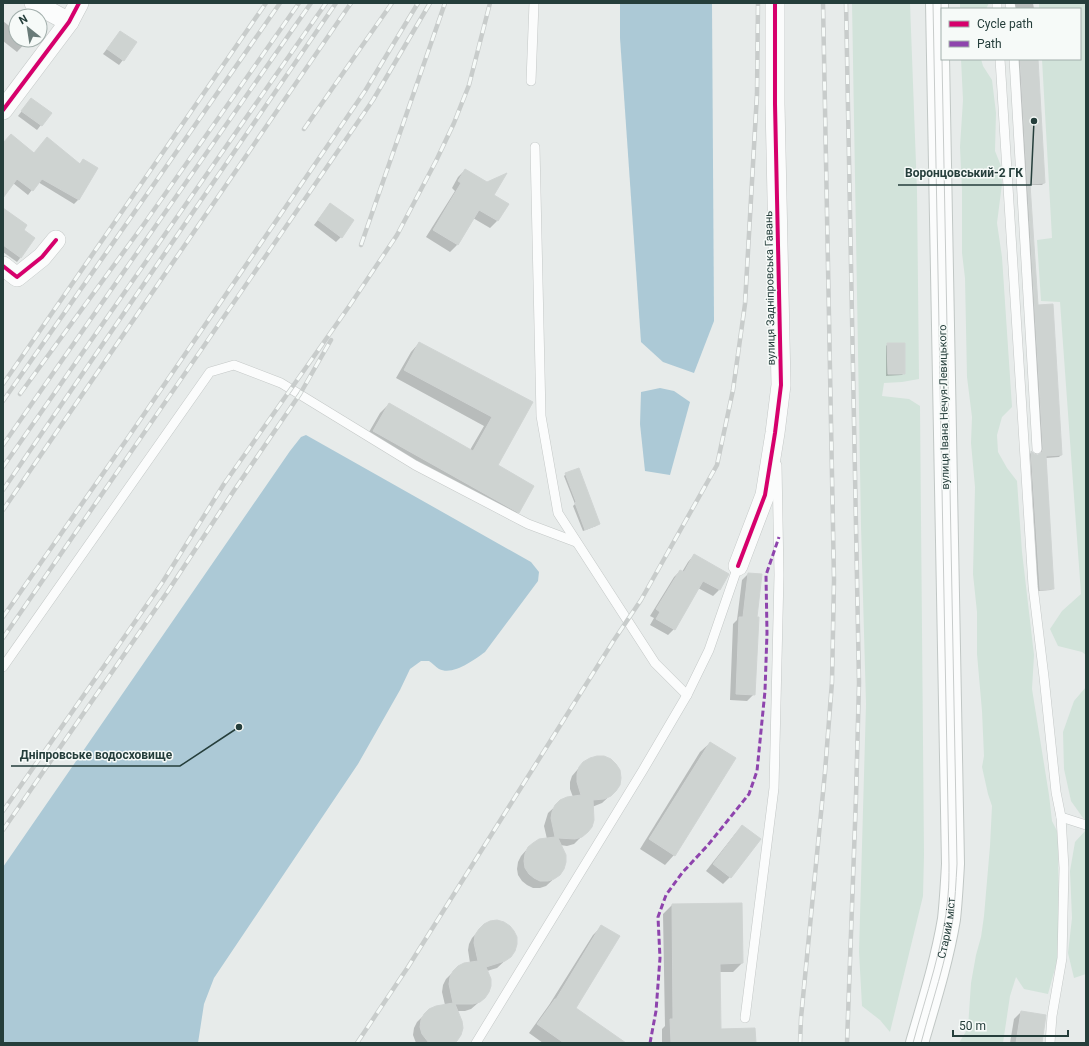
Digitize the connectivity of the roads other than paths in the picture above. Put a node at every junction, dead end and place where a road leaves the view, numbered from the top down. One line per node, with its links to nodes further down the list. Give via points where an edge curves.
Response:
1 (34, 3): 6 (street)
2 (79, 3): 6 (street)
3 (534, 3): 9 (lane)
4 (775, 3): 14 (street, вулиця Задніпровська Гавань, via 781,385)
5 (937, 3): 20 (main road, вулиця Івана Нечуя-Левицького)
6 (69, 22): 10 (street)
7 (1000, 60): 21 (lane, via 1033,586)
8 (1014, 60): 15 (lane)
9 (531, 81)
10 (3, 110)
11 (535, 147): 16 (lane, via 541,416 558,513)
12 (56, 240): 13 (street, via 42,257 17,277)
13 (3, 266)
14 (775, 434): 17 (street, вулиця Задніпровська Гавань, via 765,495); 23 (lane, via 779,575 774,788)
15 (1037, 449)
16 (576, 542): 18 (lane, via 528,524 415,465 281,383 234,365 210,372); 19 (lane, via 655,663)
17 (738, 566): 19 (lane, via 709,650)
18 (3, 667)
19 (687, 695): 24 (lane)
20 (952, 810): 25 (main road, Старий міст, via 952,896 942,952)
21 (1061, 817): 22 (lane); 26 (lane, via 1064,868 1062,958)
22 (1086, 825)
23 (745, 1018)
24 (476, 1043)
25 (917, 1043)
26 (1050, 1043)

